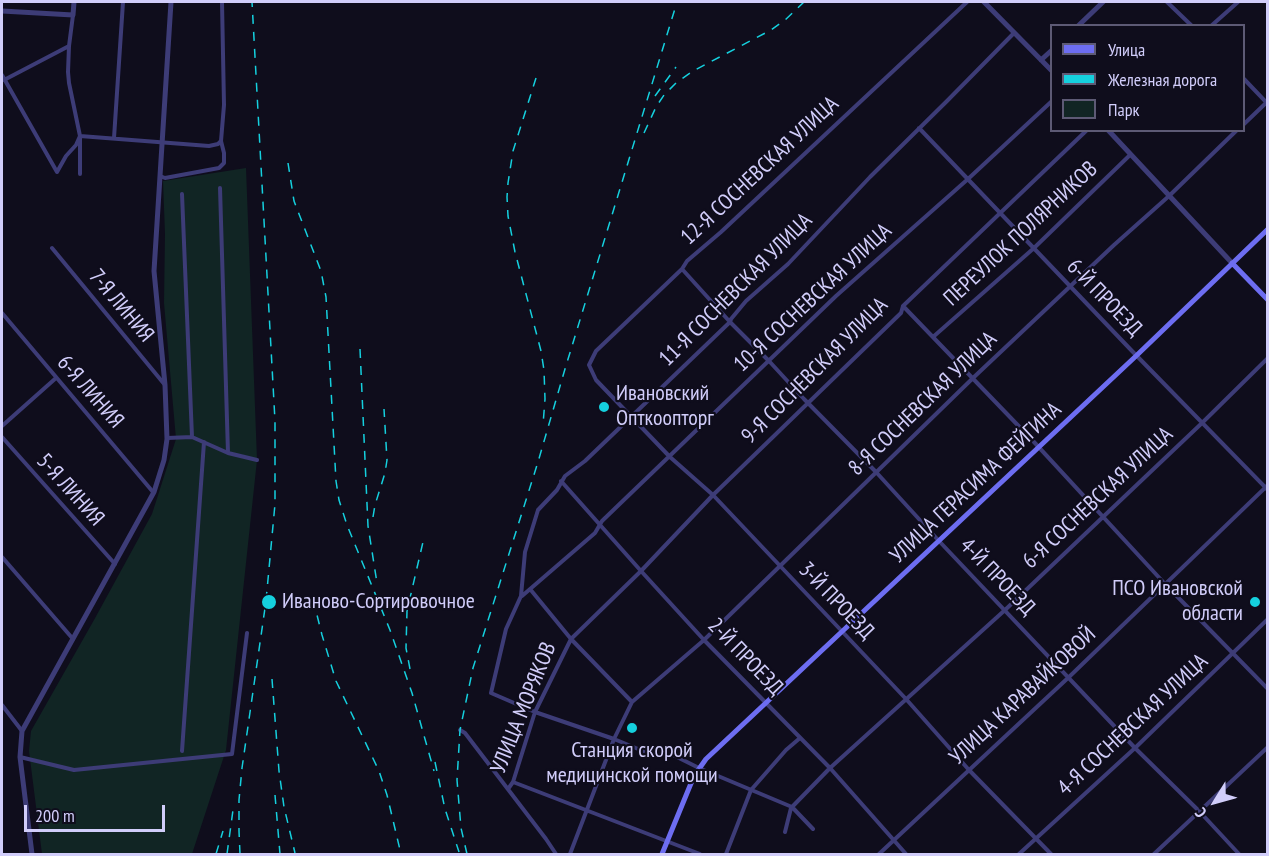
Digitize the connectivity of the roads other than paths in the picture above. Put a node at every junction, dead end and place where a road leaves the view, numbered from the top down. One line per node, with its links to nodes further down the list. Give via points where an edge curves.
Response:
1 (74, 2): 11 (street)
2 (123, 2): 30 (street)
3 (171, 2): 31 (street)
4 (222, 2): 32 (street)
5 (967, 2): 45 (street, 12-Я СОСНЕВСКАЯ УЛИЦА)
6 (984, 2): 15 (street)
7 (1103, 2): 12 (street)
8 (1167, 2): 13 (street)
9 (1238, 2): 14 (street)
10 (2, 11): 11 (street)
11 (73, 15): 16 (street)
12 (1080, 24)
13 (1189, 24)
14 (1213, 24)
15 (1014, 33): 18 (street); 25 (street, 11-Я СОСНЕВСКАЯ УЛИЦА)
16 (69, 46): 20 (street); 29 (street, via 69,83)
17 (1050, 52): 18 (street)
18 (1041, 60): 19 (street)
19 (1050, 69)
20 (3, 78): 29 (street, via 57,172)
21 (1245, 80): 23 (street)
22 (1050, 103): 36 (street, 10-Я СОСНЕВСКАЯ УЛИЦА)
23 (1267, 103): 24 (street)
24 (1245, 123)
25 (919, 128): 36 (street, 6-Й ПРОЕЗД); 50 (street, 11-Я СОСНЕВСКАЯ УЛИЦА, via 788,264 746,301)
26 (1085, 132): 40 (street, 9-Я СОСНЕВСКАЯ УЛИЦА)
27 (1110, 132): 33 (street)
28 (1235, 132): 39 (street, 8-Я СОСНЕВСКАЯ УЛИЦА)
29 (80, 136): 30 (street); 34 (street)
30 (114, 138): 31 (street)
31 (161, 141): 32 (street, via 209,146); 35 (street)
32 (221, 141): 35 (street, via 224,159 219,168)
33 (1130, 154): 39 (street); 43 (street, ПЕРЕУЛОК ПОЛЯРНИКОВ)
34 (80, 174)
35 (159, 176): 58 (street, via 154,271)
36 (968, 179): 40 (street, 6-Й ПРОЕЗД); 54 (street, 10-Я СОСНЕВСКАЯ УЛИЦА)
37 (220, 188): 68 (street)
38 (182, 194): 63 (street)
39 (1169, 196): 44 (street); 46 (street, 8-Я СОСНЕВСКАЯ УЛИЦА)
40 (1001, 212): 43 (street, 6-Й ПРОЕЗД); 48 (street, 9-Я СОСНЕВСКАЯ УЛИЦА)
41 (1268, 229): 44 (main road, УЛИЦА ГЕРАСИМА ФЕЙГИНА)
42 (52, 248): 58 (street, 7-Я ЛИНИЯ)
43 (1034, 248): 46 (street, 6-Й ПРОЕЗД); 51 (street, ПЕРЕУЛОК ПОЛЯРНИКОВ)
44 (1232, 263): 47 (main road); 52 (main road, УЛИЦА ГЕРАСИМА ФЕЙГИНА)
45 (681, 269): 50 (street, 4-Й ПРОЕЗД); 55 (street, 12-Я СОСНЕВСКАЯ УЛИЦА, via 596,351 589,365)
46 (1070, 287): 52 (street, 6-Й ПРОЕЗД); 57 (street, 8-Я СОСНЕВСКАЯ УЛИЦА)
47 (1268, 300)
48 (903, 306): 51 (street); 59 (street, 9-Я СОСНЕВСКАЯ УЛИЦА, via 901,314)
49 (2, 313): 56 (street, 6-Я ЛИНИЯ)
50 (730, 322): 54 (street, 4-Й ПРОЕЗД); 60 (street, 11-Я СОСНЕВСКАЯ УЛИЦА)
51 (933, 337): 57 (street)
52 (1136, 356): 61 (street, 6-Й ПРОЕЗД); 67 (main road, УЛИЦА ГЕРАСИМА ФЕЙГИНА)
53 (1268, 358): 61 (street, 6-Я СОСНЕВСКАЯ УЛИЦА)
54 (769, 361): 59 (street, 4-Й ПРОЕЗД); 69 (street, 10-Я СОСНЕВСКАЯ УЛИЦА)
55 (593, 374): 60 (street, 3-Й ПРОЕЗД)
56 (56, 378): 62 (street); 74 (street, 6-Я ЛИНИЯ)
57 (973, 378): 67 (street); 71 (street, 8-Я СОСНЕВСКАЯ УЛИЦА)
58 (165, 386): 65 (street)
59 (808, 403): 71 (street, 4-Й ПРОЕЗД); 75 (street, 9-Я СОСНЕВСКАЯ УЛИЦА)
60 (632, 417): 69 (street, 3-Й ПРОЕЗД); 72 (street, 11-Я СОСНЕВСКАЯ УЛИЦА)
61 (1202, 423): 73 (street, 6-Й ПРОЕЗД); 76 (street, 6-Я СОСНЕВСКАЯ УЛИЦА)
62 (2, 426)
63 (192, 437): 65 (street); 66 (street)
64 (2, 438): 80 (street, 5-Я ЛИНИЯ)
65 (167, 438): 74 (street)
66 (204, 442): 68 (street); 107 (street)
67 (1039, 447): 76 (street); 78 (main road, УЛИЦА ГЕРАСИМА ФЕЙГИНА)
68 (228, 453): 70 (street)
69 (670, 457): 75 (street, 3-Й ПРОЕЗД); 77 (street, 10-Я СОСНЕВСКАЯ УЛИЦА)
70 (257, 460)
71 (876, 472): 78 (street, 4-Й ПРОЕЗД); 81 (street, 8-Я СОСНЕВСКАЯ УЛИЦА)
72 (562, 482): 77 (street, 2-Й ПРОЕЗД); 85 (street, 11-Я СОСНЕВСКАЯ УЛИЦА, via 538,510 525,552)
73 (1267, 488): 83 (street, УЛИЦА КАРАВАЙКОВОЙ)
74 (154, 492): 80 (street)
75 (713, 495): 81 (street, 3-Й ПРОЕЗД); 82 (street, 9-Я СОСНЕВСКАЯ УЛИЦА)
76 (1103, 517): 83 (street); 86 (street, 6-Я СОСНЕВСКАЯ УЛИЦА)
77 (600, 525): 82 (street, 2-Й ПРОЕЗД); 84 (street, 10-Я СОСНЕВСКАЯ УЛИЦА)
78 (939, 541): 86 (street, 4-Й ПРОЕЗД); 88 (main road, УЛИЦА ГЕРАСИМА ФЕЙГИНА)
79 (2, 557): 91 (street)
80 (115, 564): 91 (street)
81 (779, 566): 88 (street, 3-Й ПРОЕЗД); 92 (street, 8-Я СОСНЕВСКАЯ УЛИЦА)
82 (640, 571): 90 (street, 9-Я СОСНЕВСКАЯ УЛИЦА); 92 (street, 2-Й ПРОЕЗД)
83 (1165, 584): 93 (street); 94 (street, УЛИЦА КАРАВАЙКОВОЙ)
84 (530, 589): 85 (street, 10-Я СОСНЕВСКАЯ УЛИЦА); 90 (street)
85 (521, 596): 100 (street, 11-Я СОСНЕВСКАЯ УЛИЦА, via 506,629 491,693)
86 (1005, 610): 94 (street, 4-Й ПРОЕЗД); 96 (street, 6-Я СОСНЕВСКАЯ УЛИЦА)
87 (1268, 619): 93 (street, 4-Я СОСНЕВСКАЯ УЛИЦА)
88 (843, 632): 96 (street, 3-Й ПРОЕЗД); 98 (main road, УЛИЦА ГЕРАСИМА ФЕЙГИНА)
89 (247, 633): 108 (street, via 232,754 74,770)
90 (571, 639): 97 (street); 100 (street, УЛИЦА МОРЯКОВ)
91 (73, 640): 102 (street)
92 (704, 640): 97 (street, 8-Я СОСНЕВСКАЯ УЛИЦА); 98 (street, 2-Й ПРОЕЗД)
93 (1232, 653): 95 (street); 106 (street, 4-Я СОСНЕВСКАЯ УЛИЦА)
94 (1069, 677): 106 (street, 4-Й ПРОЕЗД); 111 (street, УЛИЦА КАРАВАЙКОВОЙ)
95 (1268, 689)
96 (906, 699): 110 (street, 6-Я СОСНЕВСКАЯ УЛИЦА); 111 (street, 3-Й ПРОЕЗД)
97 (632, 702): 104 (street)
98 (767, 703): 103 (street, 2-Й ПРОЕЗД); 109 (main road, УЛИЦА ГЕРАСИМА ФЕЙГИНА)
99 (2, 705): 102 (street)
100 (535, 712): 104 (street); 112 (street, УЛИЦА МОРЯКОВ)
101 (460, 730): 113 (street)
102 (22, 731): 108 (street)
103 (800, 738): 110 (street, 2-Й ПРОЕЗД); 114 (street)
104 (614, 739): 109 (street, via 654,756 664,751); 116 (street)
105 (1268, 747): 117 (street)
106 (1135, 748): 117 (street, 4-Й ПРОЕЗД); 120 (street, 4-Я СОСНЕВСКАЯ УЛИЦА)
107 (182, 751)
108 (20, 757): 123 (street)
109 (699, 768): 114 (street); 122 (main road, УЛИЦА ГЕРАСИМА ФЕЙГИНА)
110 (830, 768): 115 (street, 6-Я СОСНЕВСКАЯ УЛИЦА); 121 (street, 2-Й ПРОЕЗД)
111 (969, 770): 120 (street, 3-Й ПРОЕЗД); 121 (street, УЛИЦА КАРАВАЙКОВОЙ)
112 (513, 782): 113 (street, УЛИЦА МОРЯКОВ); 116 (street)
113 (508, 789): 124 (street)
114 (751, 790): 115 (street); 128 (street)
115 (792, 807): 118 (street); 119 (street)
116 (587, 810): 122 (street); 125 (street)
117 (1200, 812): 133 (street); 134 (street, 4-Й ПРОЕЗД)
118 (813, 829)
119 (785, 832)
120 (1036, 838): 131 (street, 4-Я СОСНЕВСКАЯ УЛИЦА); 132 (street, 3-Й ПРОЕЗД)
121 (894, 841): 129 (street, УЛИЦА КАРАВАЙКОВОЙ); 130 (street, 2-Й ПРОЕЗД)
122 (667, 843): 126 (main road, УЛИЦА ГЕРАСИМА ФЕЙГИНА); 127 (street)
123 (32, 855)
124 (556, 855)
125 (570, 855)
126 (662, 855)
127 (700, 855)
128 (726, 855)
129 (879, 855)
130 (906, 855)
131 (1019, 855)
132 (1051, 855)
133 (1154, 855)
134 (1239, 855)

